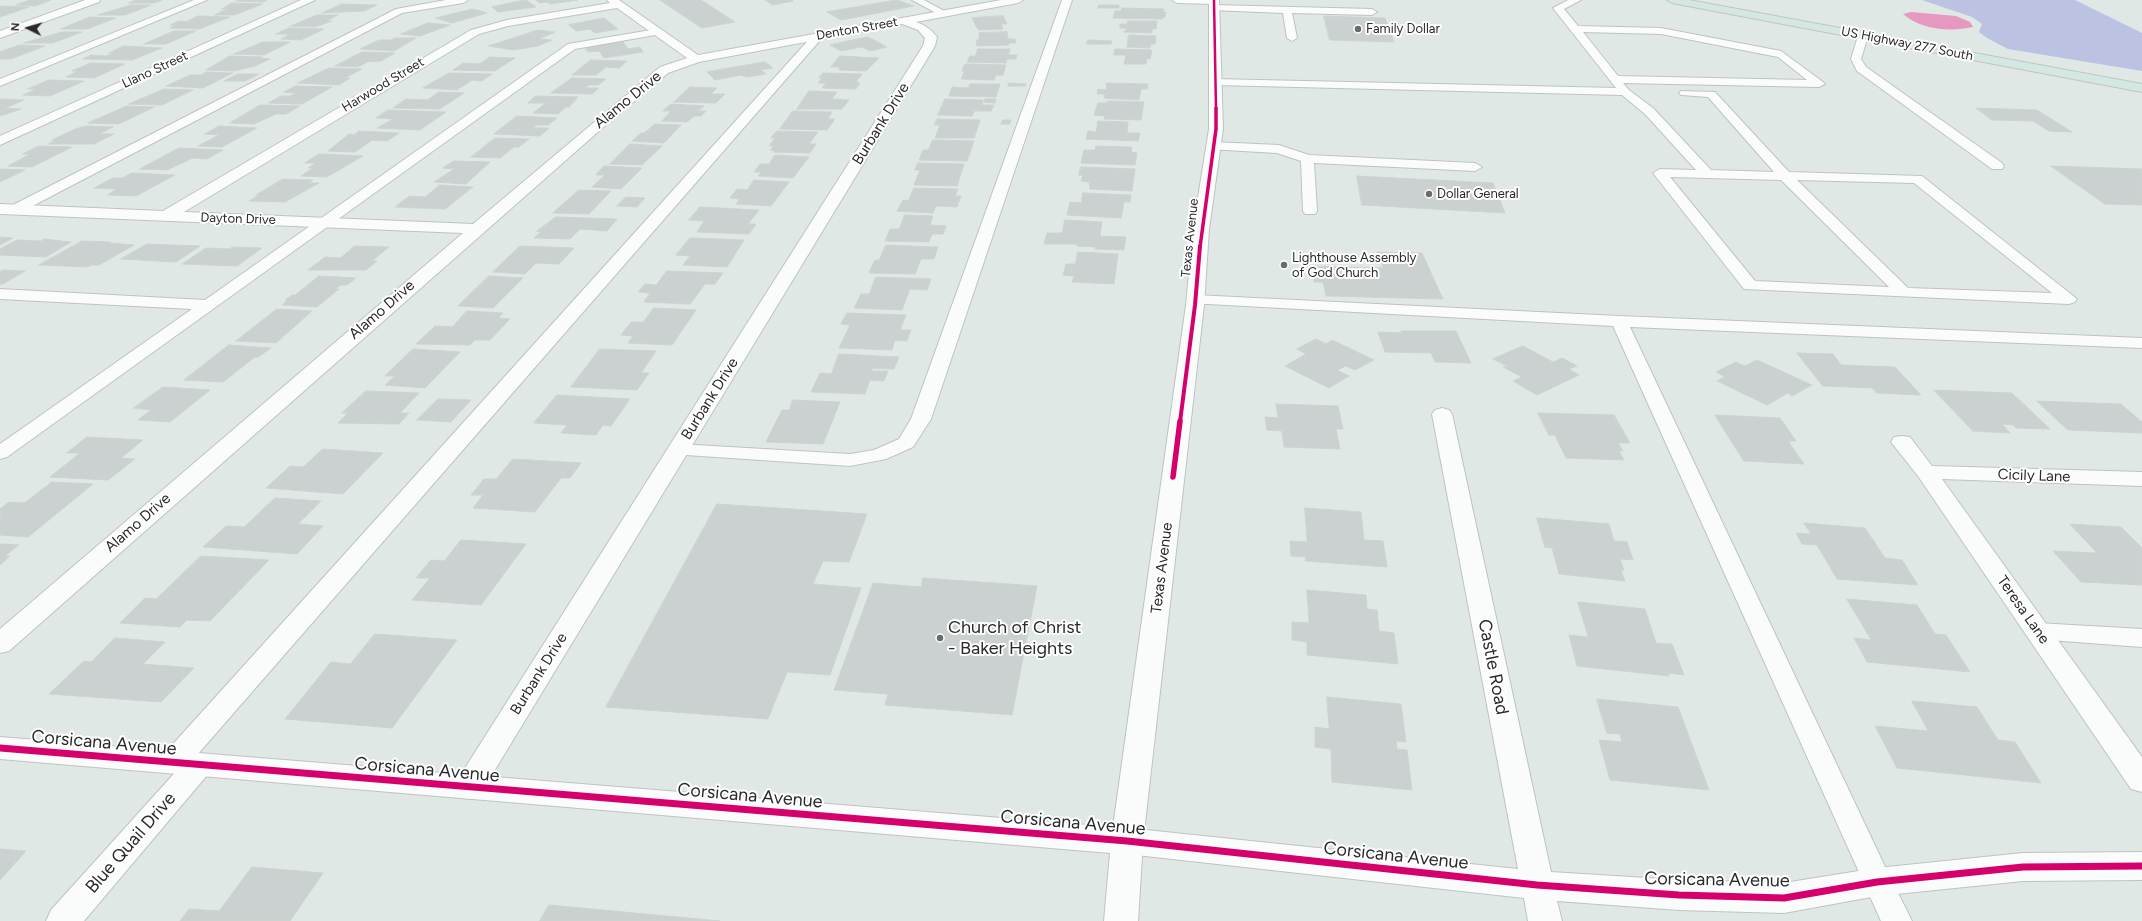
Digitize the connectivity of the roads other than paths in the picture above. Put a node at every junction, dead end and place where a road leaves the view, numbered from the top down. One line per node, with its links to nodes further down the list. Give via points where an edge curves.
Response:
1 (95, 0): 19 (street)
2 (202, 0): 26 (lane)
3 (310, 0): 31 (street, Llano Street)
4 (463, 0): 39 (lane, via 399,11)
5 (917, 0): 15 (lane)
6 (1018, 0): 15 (street, Denton Street)
7 (1067, 0): 52 (lane, via 921,419 906,443 879,455 850,460)
8 (1177, 0): 12 (street)
9 (1576, 0): 17 (lane, via 1558,8)
10 (1672, 0): 21 (highway, US Highway 277 South)
11 (616, 3): 18 (street); 41 (street, Harwood Street, via 507,23 475,32)
12 (1214, 3): 13 (lane); 25 (street, Texas Avenue)
13 (1287, 10): 14 (lane); 22 (lane)
14 (1372, 12)
15 (943, 13): 16 (street, Denton Street)
16 (903, 21): 20 (street, Denton Street); 52 (street, Burbank Drive, via 922,28 931,37 929,46)
17 (1574, 29): 24 (lane); 24 (lane, via 1661,31 1781,54 1819,84)
18 (657, 32): 23 (street); 42 (lane, via 572,46)
19 (0, 35)
20 (818, 36): 23 (street, Denton Street); 60 (lane)
21 (1863, 36): 27 (highway, US Highway 277 South); 34 (lane, via 1856,59 1861,69)
22 (1292, 38)
23 (696, 59): 43 (street, Alamo Drive, via 664,70)
24 (1614, 79): 28 (lane)
25 (1215, 82): 28 (lane); 32 (street, Texas Avenue, via 1216,129)
26 (0, 83)
27 (2142, 88)
28 (1625, 92): 29 (lane); 36 (lane, via 1649,110)
29 (1648, 92)
30 (1672, 93): 37 (lane, via 1710,94)
31 (0, 141)
32 (1213, 146): 33 (lane, via 1280,149); 46 (street, Texas Avenue, via 1201,229)
33 (1307, 159): 35 (lane); 40 (lane)
34 (1997, 166)
35 (1475, 168)
36 (1707, 174): 37 (lane); 44 (lane, via 1660,173 1750,286)
37 (1785, 176): 44 (lane); 44 (lane, via 1917,179 2069,298)
38 (0, 209): 39 (street, Dayton Drive)
39 (16, 209): 41 (street, Dayton Drive)
40 (1310, 211)
41 (166, 216): 42 (street, Dayton Drive)
42 (325, 223): 43 (street, Dayton Drive); 47 (lane)
43 (475, 229): 58 (street, Alamo Drive)
44 (1903, 292)
45 (0, 294): 47 (lane)
46 (1195, 300): 48 (lane); 63 (street, Texas Avenue)
47 (209, 305): 53 (lane)
48 (1619, 321): 49 (lane); 65 (lane)
49 (2142, 343)
50 (1442, 414): 66 (street, Castle Road)
51 (1902, 442): 54 (street, Teresa Lane)
52 (678, 450): 62 (street, Burbank Drive)
53 (0, 453)
54 (1926, 472): 55 (street, Cicily Lane); 56 (street, Teresa Lane)
55 (2142, 479)
56 (2037, 631): 57 (lane); 61 (street, Teresa Lane)
57 (2142, 638)
58 (0, 644)
59 (0, 748): 60 (street, Corsicana Avenue)
60 (186, 764): 62 (street, Corsicana Avenue); 67 (street, Blue Quail Drive)
61 (2142, 780)
62 (468, 787): 63 (street, Corsicana Avenue)
63 (1127, 841): 66 (street, Corsicana Avenue); 68 (street, Texas Avenue)
64 (2142, 866): 65 (street, Corsicana Avenue, via 2023,868)
65 (1877, 882): 66 (street, Corsicana Avenue, via 1784,898 1679,895); 70 (lane)
66 (1537, 885): 69 (street, Castle Road)
67 (64, 921)
68 (1121, 921)
69 (1545, 921)
70 (1897, 921)

